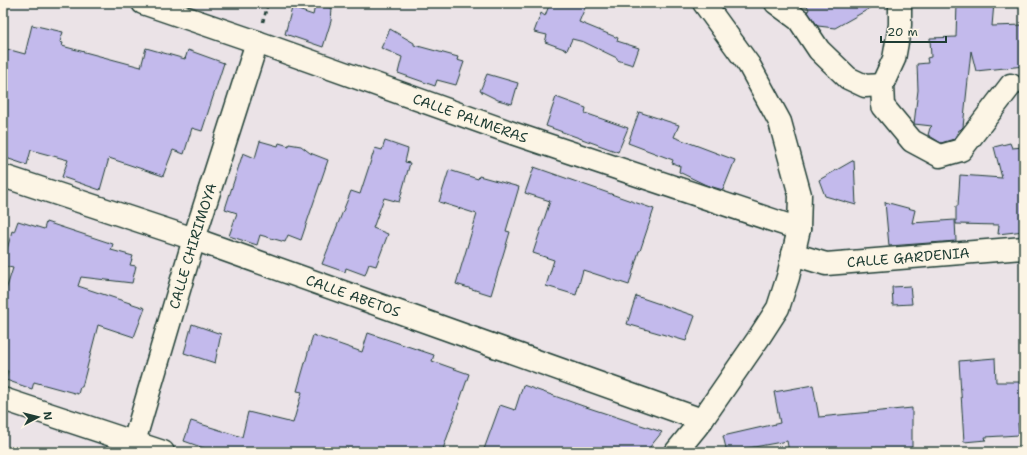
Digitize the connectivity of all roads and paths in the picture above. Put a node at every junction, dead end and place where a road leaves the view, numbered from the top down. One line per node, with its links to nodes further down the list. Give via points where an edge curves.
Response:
1 (143, 3): 5 (street, CALLE PALMERAS)
2 (776, 3): 6 (street, via 798,20 819,50 848,78 865,86)
3 (900, 3): 6 (street, via 900,25 894,59)
4 (706, 7): 9 (street, via 749,64 780,122 800,195)
5 (258, 42): 9 (street, CALLE PALMERAS, via 515,134); 10 (street, CALLE CHIRIMOYA)
6 (882, 85): 7 (street, via 883,106 912,140 940,156 961,150)
7 (1011, 85)
8 (3, 176): 10 (street, CALLE ABETOS)
9 (799, 229): 12 (street)
10 (194, 239): 14 (street, CALLE ABETOS); 15 (street, CALLE CHIRIMOYA)
11 (1024, 248): 12 (street, CALLE GARDENIA, via 826,264)
12 (793, 254): 14 (street, via 778,308)
13 (3, 399): 15 (street)
14 (702, 420): 17 (street)
15 (132, 447): 16 (street)
16 (163, 452)
17 (676, 452)

